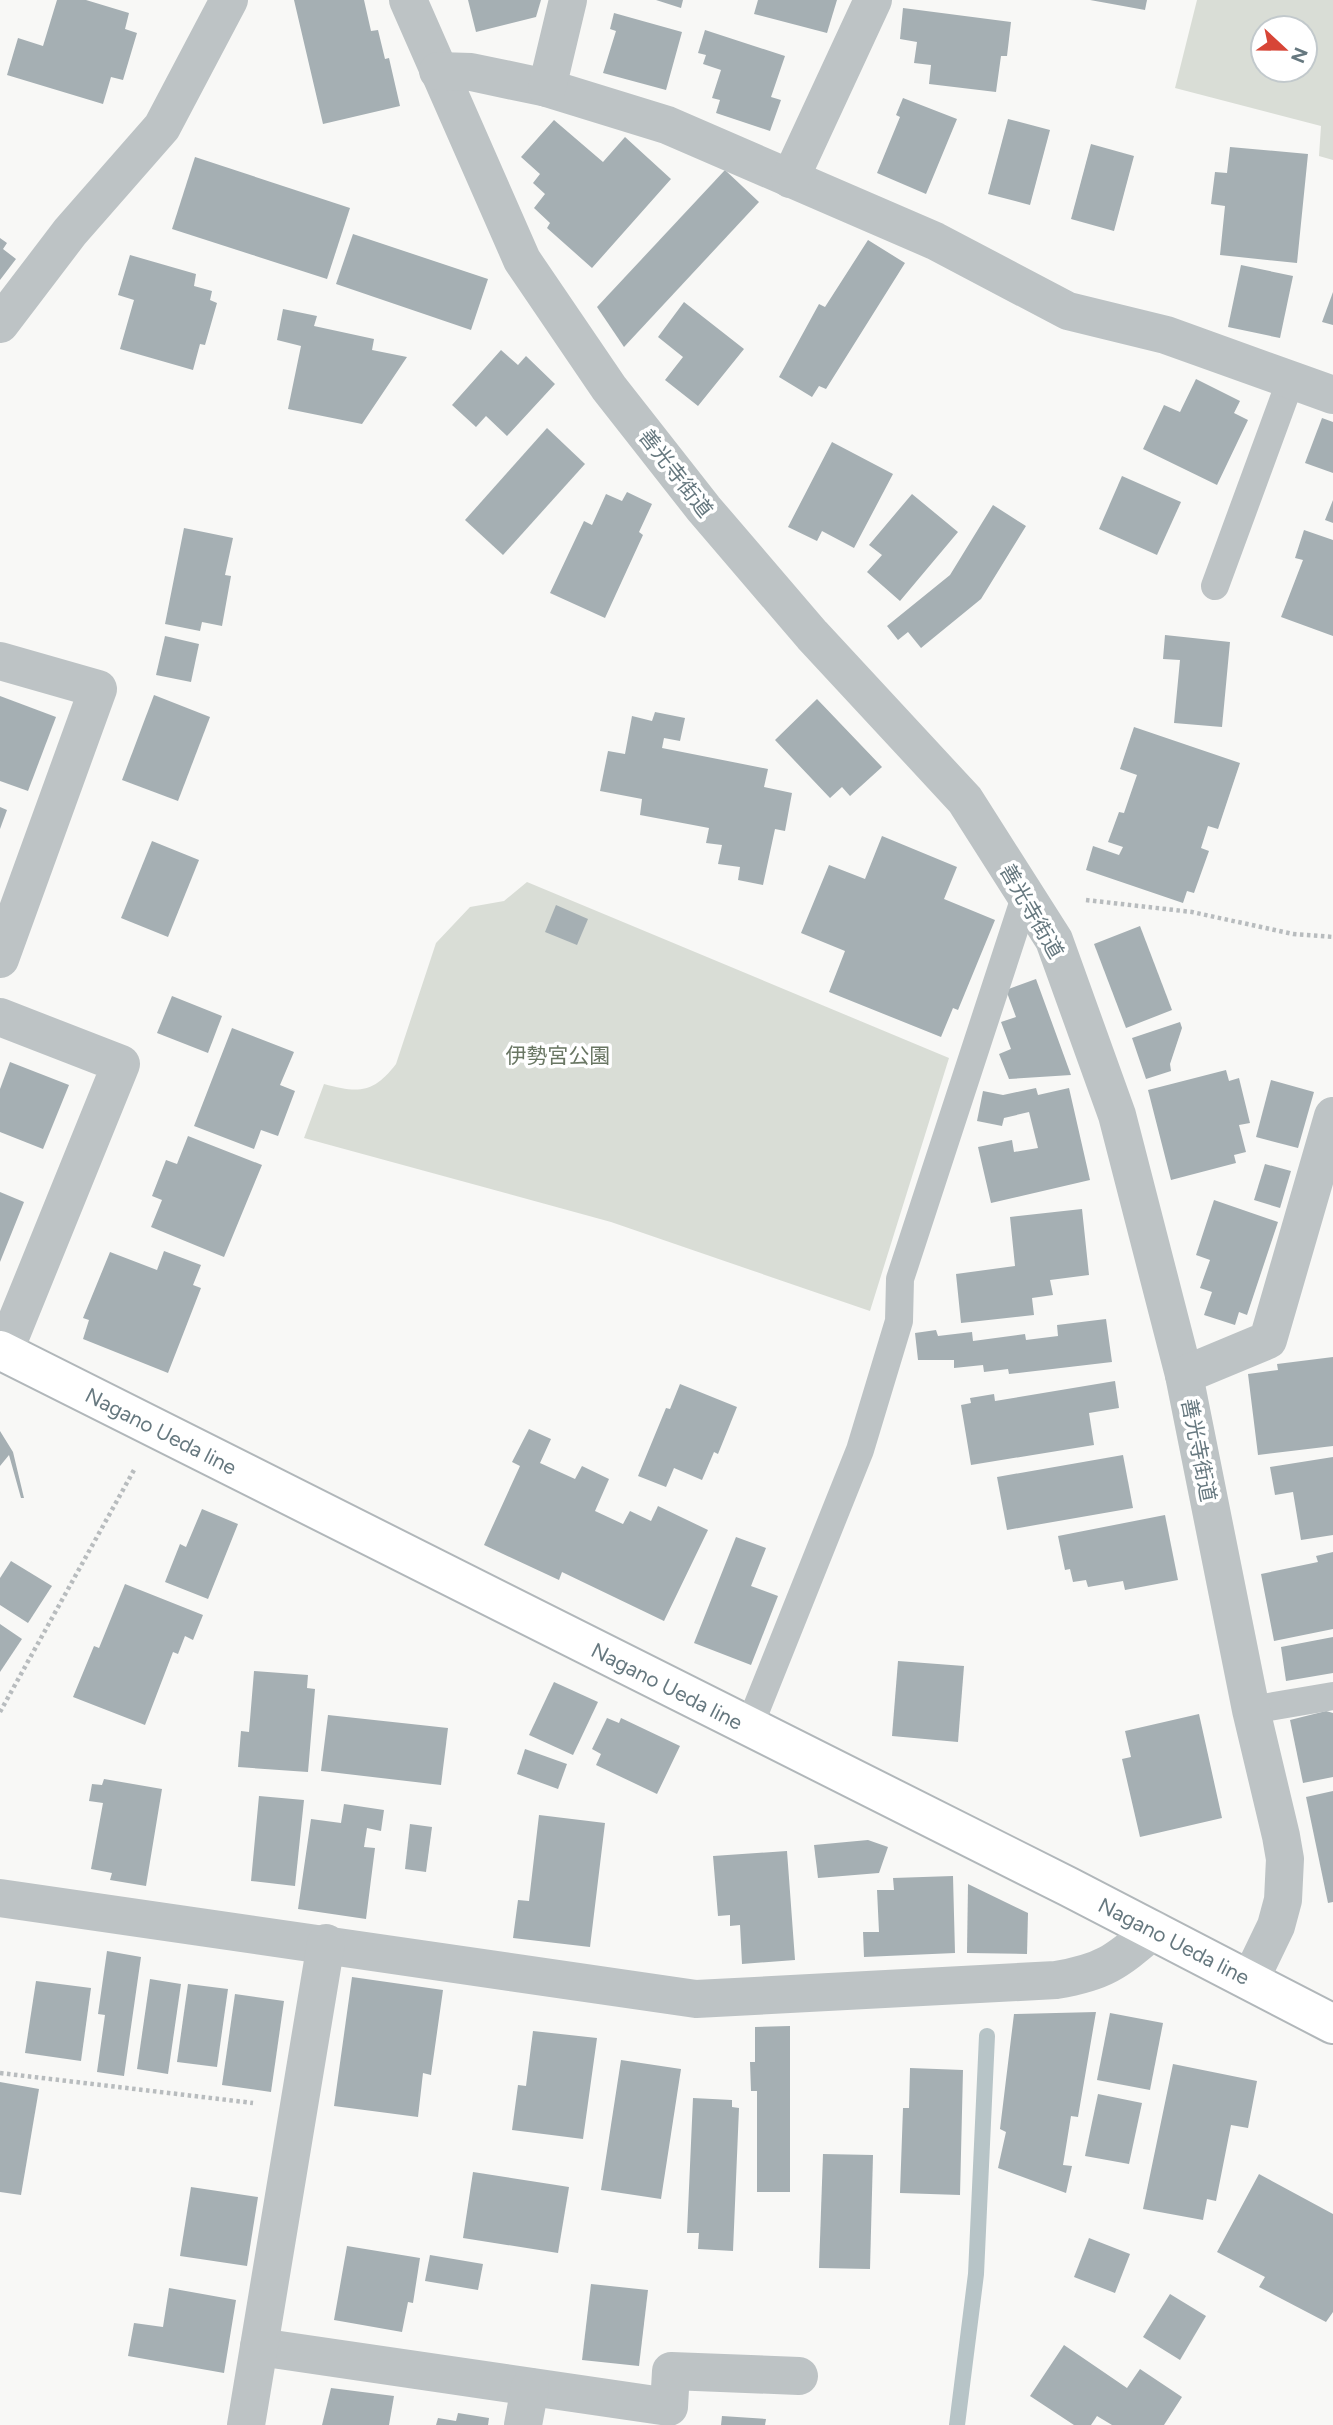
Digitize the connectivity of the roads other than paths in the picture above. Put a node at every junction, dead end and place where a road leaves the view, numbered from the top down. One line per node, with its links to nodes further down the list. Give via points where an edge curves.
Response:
1 (229, 0): 8 (street, via 162,127 70,232)
2 (408, 0): 5 (street, 善光寺街道)
3 (568, 0): 6 (street)
4 (873, 0): 7 (street)
5 (438, 71): 6 (street, via 471,72); 13 (street, 善光寺街道, via 522,260 609,388 812,635 965,800)
6 (547, 88): 7 (street, via 667,125)
7 (790, 179): 9 (street, via 935,241 1068,310 1166,335)
8 (0, 324)
9 (1290, 382): 10 (street); 11 (lane)
10 (1333, 395)
11 (1215, 586)
12 (0, 661): 14 (street, via 98,689)
13 (1026, 894): 18 (street, 善光寺街道, via 1055,940 1117,1115); 21 (lane, via 900,1279 899,1321 860,1450)
14 (0, 959)
15 (0, 1017): 17 (street, via 121,1064)
16 (1333, 1116): 18 (street, via 1268,1340)
17 (2, 1351): 21 (main road, Nagano Ueda line)
18 (1184, 1375): 20 (street, 善光寺街道)
19 (1333, 1696): 20 (lane)
20 (1251, 1710): 25 (street, 善光寺街道, via 1282,1836 1286,1880 1276,1926)
21 (749, 1727): 23 (main road, Nagano Ueda line)
22 (0, 1898): 24 (street)
23 (1154, 1930): 24 (street, via 1113,1965 1084,1976 696,1999); 25 (main road, Nagano Ueda line)
24 (326, 1943): 27 (street)
25 (1250, 1980): 26 (main road, Nagano Ueda line)
26 (1333, 2024)
27 (259, 2347): 29 (street); 30 (street)
28 (799, 2376): 29 (street, via 671,2371 670,2407)
29 (530, 2388): 31 (street)
30 (246, 2425)
31 (523, 2425)

